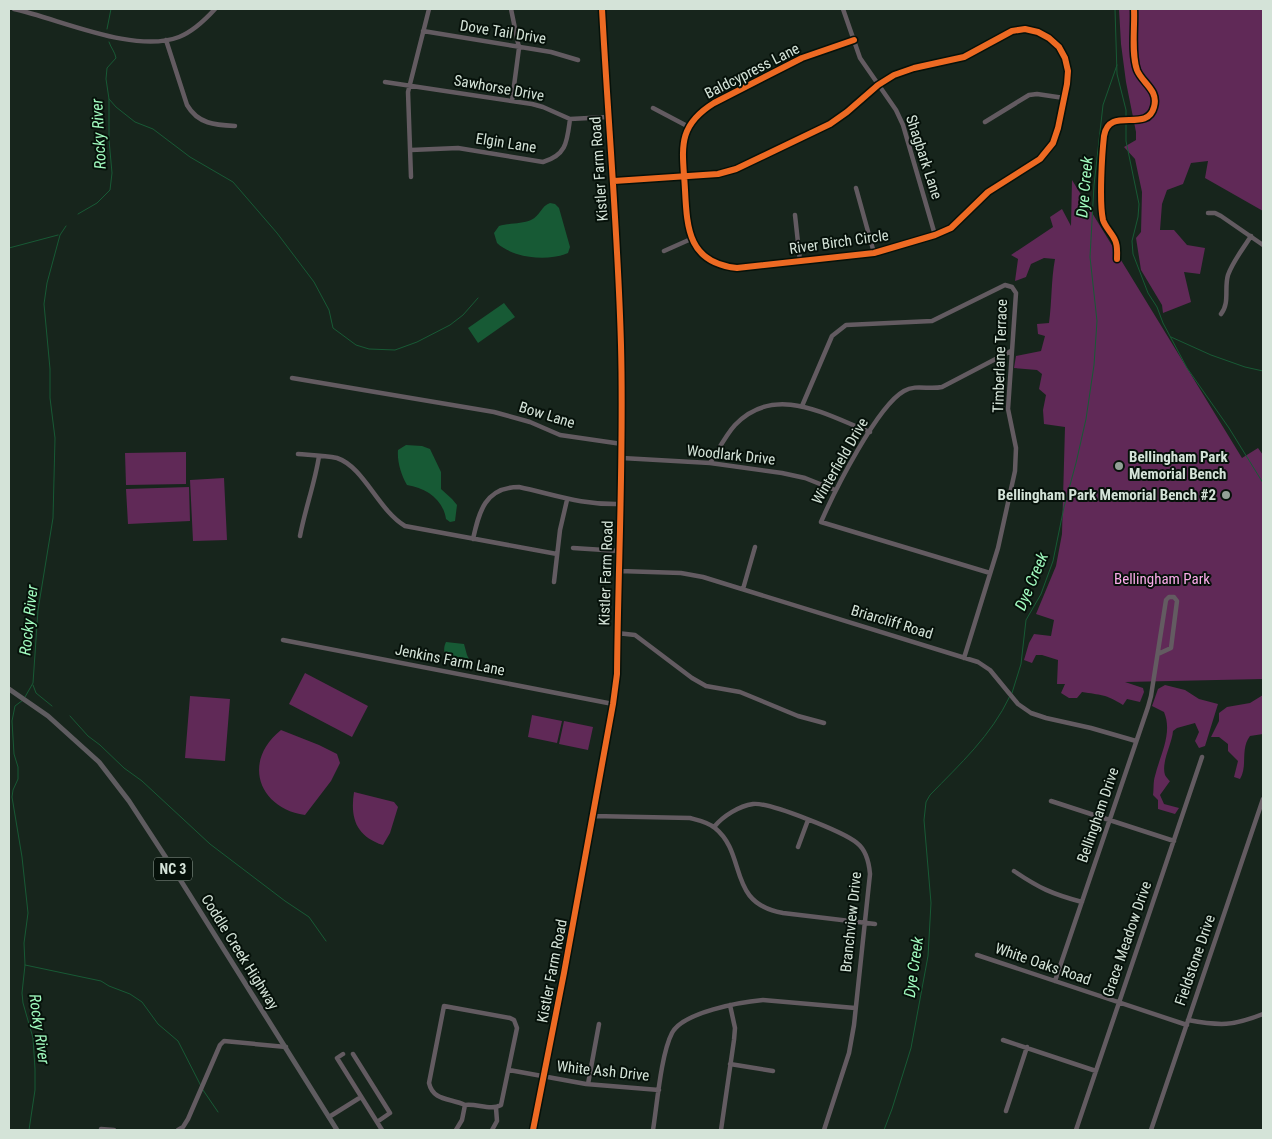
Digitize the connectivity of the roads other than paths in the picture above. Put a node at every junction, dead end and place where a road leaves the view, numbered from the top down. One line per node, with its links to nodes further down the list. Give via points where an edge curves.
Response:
1 (14, 9): 8 (street, via 127,39)
2 (216, 9): 8 (street, via 197,27)
3 (429, 9): 7 (street)
4 (511, 9): 10 (street)
5 (602, 9): 18 (street, Kistler Farm Road)
6 (843, 9): 9 (street, Shagbark Lane)
7 (423, 31): 10 (street, Dove Tail Drive); 14 (street)
8 (166, 40): 21 (street, via 192,114 199,120)
9 (854, 40): 13 (street, Shagbark Lane, via 860,58); 22 (street, Baldcypress Lane, via 802,58 714,103)
10 (519, 48): 11 (street, Dove Tail Drive); 16 (street)
11 (578, 60)
12 (385, 82): 14 (street, Sawhorse Drive)
13 (878, 85): 15 (street, River Birch Circle, via 914,68 964,57 1000,36 1025,30 1049,38 1062,52 1068,71); 24 (street, River Birch Circle, via 830,124 736,169 718,174); 30 (street, Shagbark Lane, via 903,125)
14 (410, 86): 16 (street, Sawhorse Drive); 23 (street)
15 (1064, 98): 20 (street, via 1029,95); 30 (street, River Birch Circle, via 1055,137 1045,154 988,192 956,224)
16 (512, 101): 19 (street, Sawhorse Drive, via 543,107)
17 (653, 108): 22 (street)
18 (608, 117): 19 (street, Sawhorse Drive); 26 (street, Kistler Farm Road)
19 (570, 119): 23 (street, Elgin Lane, via 565,147 552,159 543,162 458,148)
20 (985, 122)
21 (235, 126)
22 (689, 127): 24 (street, Baldcypress Lane, via 682,148)
23 (410, 150): 25 (street)
24 (684, 176): 26 (street, River Birch Circle); 32 (street)
25 (411, 177)
26 (614, 181): 42 (street, Kistler Farm Road)
27 (856, 188): 35 (street)
28 (1208, 213): 31 (street, via 1221,216)
29 (795, 215): 36 (street)
30 (935, 236): 35 (street, River Birch Circle)
31 (1251, 236): 33 (street); 37 (street, via 1228,275 1226,306)
32 (690, 239): 34 (street); 36 (street, River Birch Circle, via 705,257 726,266 737,268)
33 (1263, 245)
34 (664, 251)
35 (874, 253): 36 (street, River Birch Circle)
36 (800, 261)
37 (1221, 314)
38 (1011, 351): 40 (street, Timberlane Terrace, via 1016,293 1005,285 932,321 846,325 832,336); 41 (street, Winterfield Drive, via 942,387 919,386 905,390 884,410); 57 (street, Timberlane Terrace, via 1008,409 1016,448 1015,471)
39 (292, 378): 42 (street, Bow Lane, via 494,412 560,435)
40 (802, 406): 41 (street); 46 (street, via 772,404 745,416 734,426)
41 (870, 432): 47 (street, Winterfield Drive)
42 (622, 444): 45 (street, Kistler Farm Road)
43 (298, 454): 44 (street)
44 (319, 456): 50 (street); 51 (street, via 337,459 353,468 387,511 405,526)
45 (622, 458): 46 (street, Woodlark Drive); 49 (street, Kistler Farm Road)
46 (710, 464): 47 (street, Woodlark Drive, via 782,473)
47 (835, 490): 57 (street, Winterfield Drive, via 821,522)
48 (567, 500): 49 (street); 51 (street, via 519,487 501,490 491,496 478,513); 55 (street)
49 (620, 504): 54 (street, Kistler Farm Road)
50 (300, 536)
51 (473, 539): 55 (street)
52 (755, 547): 59 (street)
53 (573, 548): 54 (street)
54 (620, 551): 56 (street, Kistler Farm Road)
55 (557, 554): 58 (street)
56 (620, 571): 59 (street, Briarcliff Road, via 681,573); 60 (street, Kistler Farm Road)
57 (990, 573): 63 (street, Timberlane Terrace)
58 (554, 582)
59 (743, 589): 63 (street, Briarcliff Road)
60 (617, 633): 65 (street, Kistler Farm Road); 66 (street, via 635,635 706,686 740,692)
61 (283, 640): 65 (street, Jenkins Farm Lane)
62 (1158, 654): 62 (street, Bellingham Drive, via 1171,648 1177,601 1174,597 1166,600); 67 (street, Bellingham Drive, via 1151,696)
63 (964, 658): 67 (street, Briarcliff Road, via 990,670 1018,704 1031,713)
64 (9, 689): 90 (main road, Coddle Creek Highway / NC 3, via 48,716 99,762 129,801)
65 (613, 704): 71 (street, Kistler Farm Road)
66 (824, 723)
67 (1136, 741): 73 (street, Bellingham Drive)
68 (1202, 757): 75 (street, Grace Meadow Drive)
69 (1263, 799): 87 (street, Fieldstone Drive)
70 (1051, 801): 73 (street)
71 (593, 816): 74 (street, via 690,818); 98 (street, Kistler Farm Road)
72 (808, 820): 74 (street, Branchview Drive, via 777,808 753,804 732,812); 76 (street); 79 (street, Branchview Drive, via 850,838 865,854 870,874)
73 (1110, 820): 75 (street); 78 (street, Bellingham Drive)
74 (714, 827): 79 (street, via 724,838 744,888 760,906 772,911)
75 (1174, 841): 83 (street, Grace Meadow Drive)
76 (798, 847)
77 (1014, 871): 78 (street, via 1057,896)
78 (1082, 902): 82 (street, Bellingham Drive)
79 (864, 923): 80 (street); 85 (street, Branchview Drive)
80 (875, 924)
81 (977, 955): 82 (street, White Oaks Road)
82 (1056, 981): 83 (street, White Oaks Road)
83 (1119, 1002): 87 (street, White Oaks Road); 97 (street, Grace Meadow Drive)
84 (730, 1005): 85 (street, via 763,1000); 94 (street, via 735,1028); 100 (street, via 680,1023 672,1032)
85 (855, 1008): 117 (street, Branchview Drive, via 849,1053)
86 (1263, 1014): 87 (street, White Oaks Road, via 1229,1025)
87 (1188, 1022): 119 (street, Fieldstone Drive)
88 (599, 1024): 99 (street)
89 (1002, 1040): 91 (street)
90 (286, 1047): 105 (main road, Coddle Creek Highway / NC 3); 109 (street, via 224,1041 188,1119)
91 (1027, 1047): 97 (street); 104 (street)
92 (343, 1054): 101 (street, via 337,1058)
93 (353, 1054): 106 (street, via 390,1113)
94 (730, 1064): 96 (street); 116 (street)
95 (509, 1070): 98 (street, White Ash Drive); 102 (street, via 517,1028 514,1020 444,1006 429,1083 437,1096); 103 (street, via 503,1101)
96 (773, 1070)
97 (1096, 1070): 118 (street, Grace Meadow Drive)
98 (544, 1077): 99 (street, White Ash Drive); 114 (street, Kistler Farm Road)
99 (588, 1084): 100 (street, White Ash Drive)
100 (659, 1090): 115 (street)
101 (361, 1097): 105 (street); 106 (street)
102 (465, 1106): 103 (street); 112 (street)
103 (496, 1108): 113 (street, via 497,1122)
104 (1006, 1111)
105 (329, 1117): 110 (main road, Coddle Creek Highway / NC 3)
106 (377, 1122): 111 (street)
107 (100, 1129): 108 (street)
108 (114, 1130)
109 (178, 1130)
110 (337, 1130)
111 (382, 1130)
112 (456, 1130)
113 (492, 1130)
114 (533, 1130)
115 (654, 1130)
116 (721, 1130)
117 (824, 1130)
118 (1076, 1130)
119 (1151, 1130)

